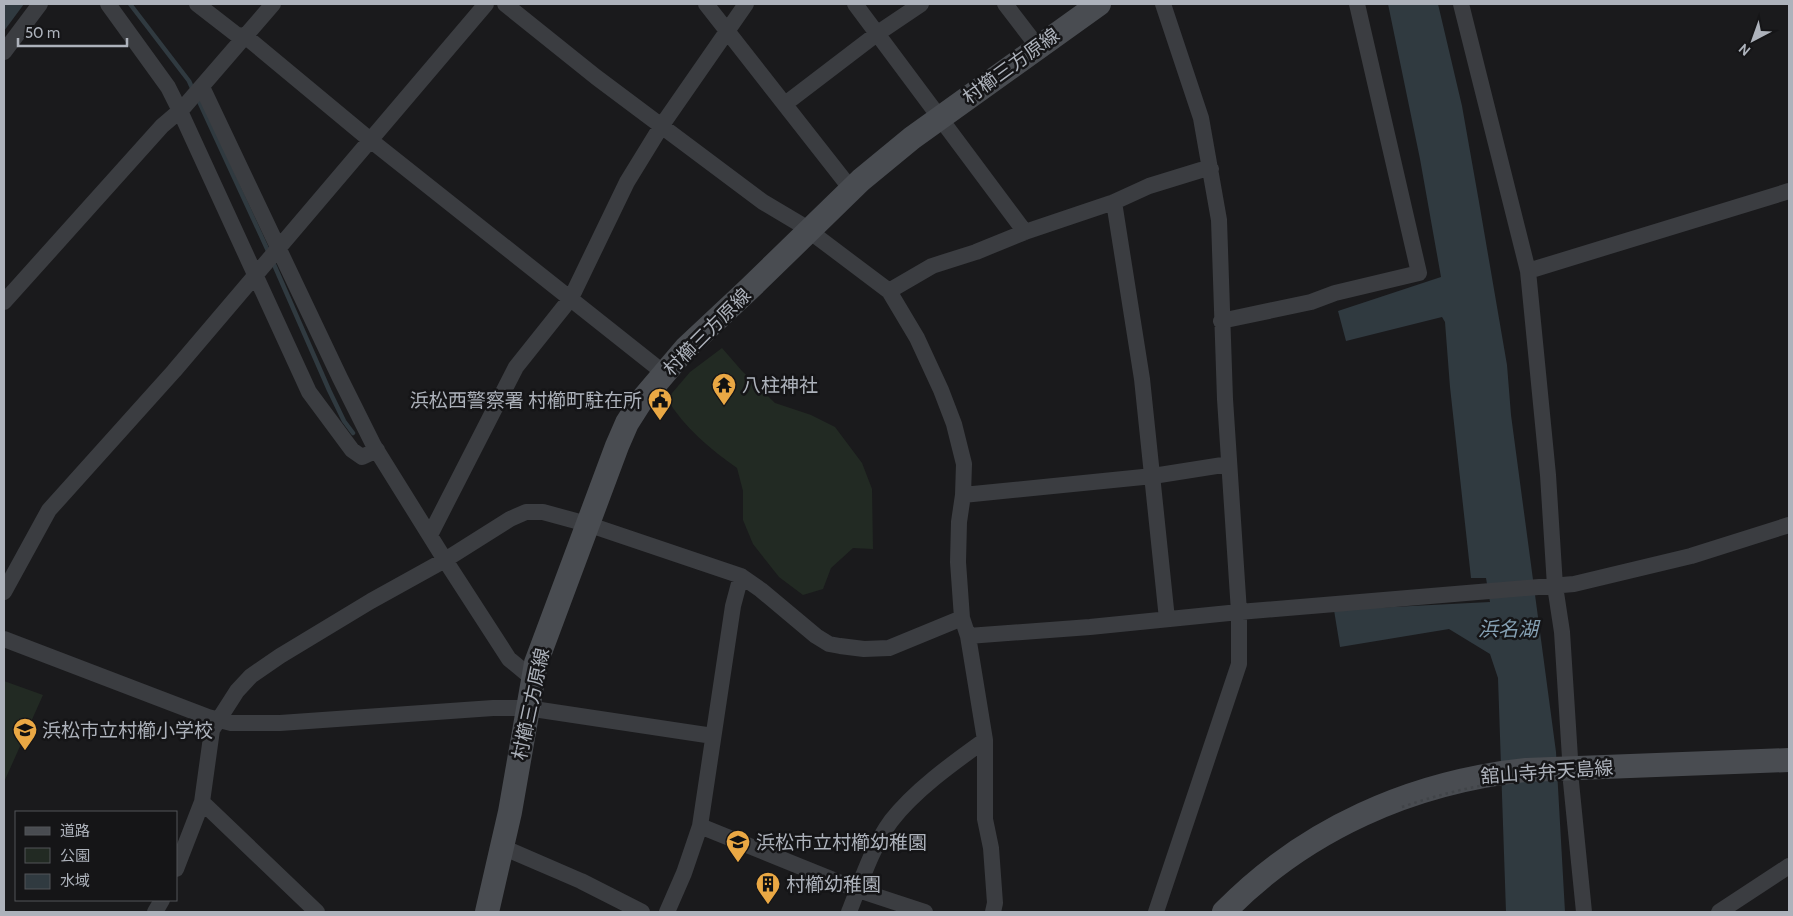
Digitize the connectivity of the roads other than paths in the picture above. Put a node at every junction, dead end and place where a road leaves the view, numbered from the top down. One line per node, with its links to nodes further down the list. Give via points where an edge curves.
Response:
1 (40, 4): 20 (street)
2 (108, 4): 23 (street)
3 (196, 4): 18 (street, via 237,35)
4 (273, 4): 18 (street)
5 (486, 4): 26 (street)
6 (505, 4): 25 (street)
7 (706, 4): 16 (street)
8 (746, 4): 16 (street)
9 (855, 4): 17 (street)
10 (921, 4): 17 (street)
11 (1005, 4): 19 (street)
12 (1099, 4): 19 (main road, 村櫛三方原線)
13 (1163, 4): 27 (street, via 1201,118)
14 (1357, 4): 39 (street, via 1419,273)
15 (1461, 4): 35 (street)
16 (728, 30): 22 (street); 25 (street)
17 (878, 34): 22 (street); 24 (street)
18 (245, 36): 21 (street); 26 (street)
19 (1038, 47): 24 (main road, 村櫛三方原線)
20 (4, 52)
21 (200, 89): 23 (street); 33 (street)
22 (784, 104): 28 (street)
23 (182, 109): 34 (street); 38 (street, via 162,126)
24 (939, 118): 28 (main road, 村櫛三方原線); 32 (street)
25 (662, 126): 31 (street); 37 (street, via 626,182)
26 (369, 139): 33 (street); 37 (street)
27 (1211, 169): 30 (street, via 1149,186); 39 (street, via 1219,220)
28 (851, 189): 31 (main road, 村櫛三方原線)
29 (1789, 191): 35 (street)
30 (1114, 202): 32 (street); 43 (street, via 1142,378)
31 (808, 231): 36 (street); 40 (main road, 村櫛三方原線, via 696,337)
32 (1025, 232): 36 (street, via 932,266)
33 (277, 248): 34 (street); 41 (street)
34 (257, 271): 41 (street, via 309,392 352,450 362,457); 51 (street, via 49,510)
35 (1528, 271): 50 (street, via 1548,475)
36 (889, 291): 44 (street, via 917,338 954,424 964,464)
37 (571, 298): 40 (street); 47 (street, via 516,367)
38 (4, 302)
39 (1222, 322): 42 (street)
40 (664, 373): 45 (main road, 村櫛三方原線, via 628,422)
41 (377, 450): 47 (street)
42 (1229, 464): 43 (street); 52 (street)
43 (1153, 476): 44 (street); 54 (street)
44 (963, 495): 53 (street, via 958,562)
45 (588, 524): 48 (street, via 543,512 526,512); 49 (street); 57 (main road, 村櫛三方原線)
46 (1789, 525): 50 (street, via 1691,556 1574,584)
47 (430, 535): 48 (street)
48 (445, 560): 57 (street, via 509,659); 59 (street, via 354,611 251,676)
49 (741, 576): 53 (street, via 829,644 864,649 889,648); 60 (street, via 733,606)
50 (1551, 586): 52 (street); 63 (street, via 1562,632)
51 (4, 592)
52 (1239, 612): 54 (street); 79 (street, via 1239,664)
53 (962, 618): 55 (street)
54 (1167, 619): 55 (street)
55 (968, 636): 61 (street)
56 (4, 638): 59 (street)
57 (532, 678): 58 (main road, 村櫛三方原線)
58 (527, 708): 59 (street, via 280,723); 60 (street); 66 (main road, 村櫛三方原線)
59 (219, 720): 64 (street, via 212,730)
60 (713, 736): 65 (street)
61 (985, 740): 69 (street, via 908,802 891,821 876,846); 78 (street, via 985,819)
62 (1789, 760): 63 (main road, 舘山寺弁天島線)
63 (1567, 769): 80 (main road, 舘山寺弁天島線, via 1526,770 1440,785 1342,824 1296,852); 81 (street)
64 (202, 802): 67 (street); 72 (street)
65 (700, 826): 69 (street); 75 (street)
66 (502, 847): 73 (main road, 村櫛三方原線); 74 (street)
67 (178, 864)
68 (1789, 866): 82 (street)
69 (858, 890): 76 (street); 77 (street)
70 (161, 901): 71 (street)
71 (155, 912)
72 (317, 912)
73 (487, 912)
74 (642, 912)
75 (667, 912)
76 (850, 912)
77 (926, 912)
78 (993, 912)
79 (1156, 912)
80 (1224, 912)
81 (1584, 912)
82 (1719, 912)

